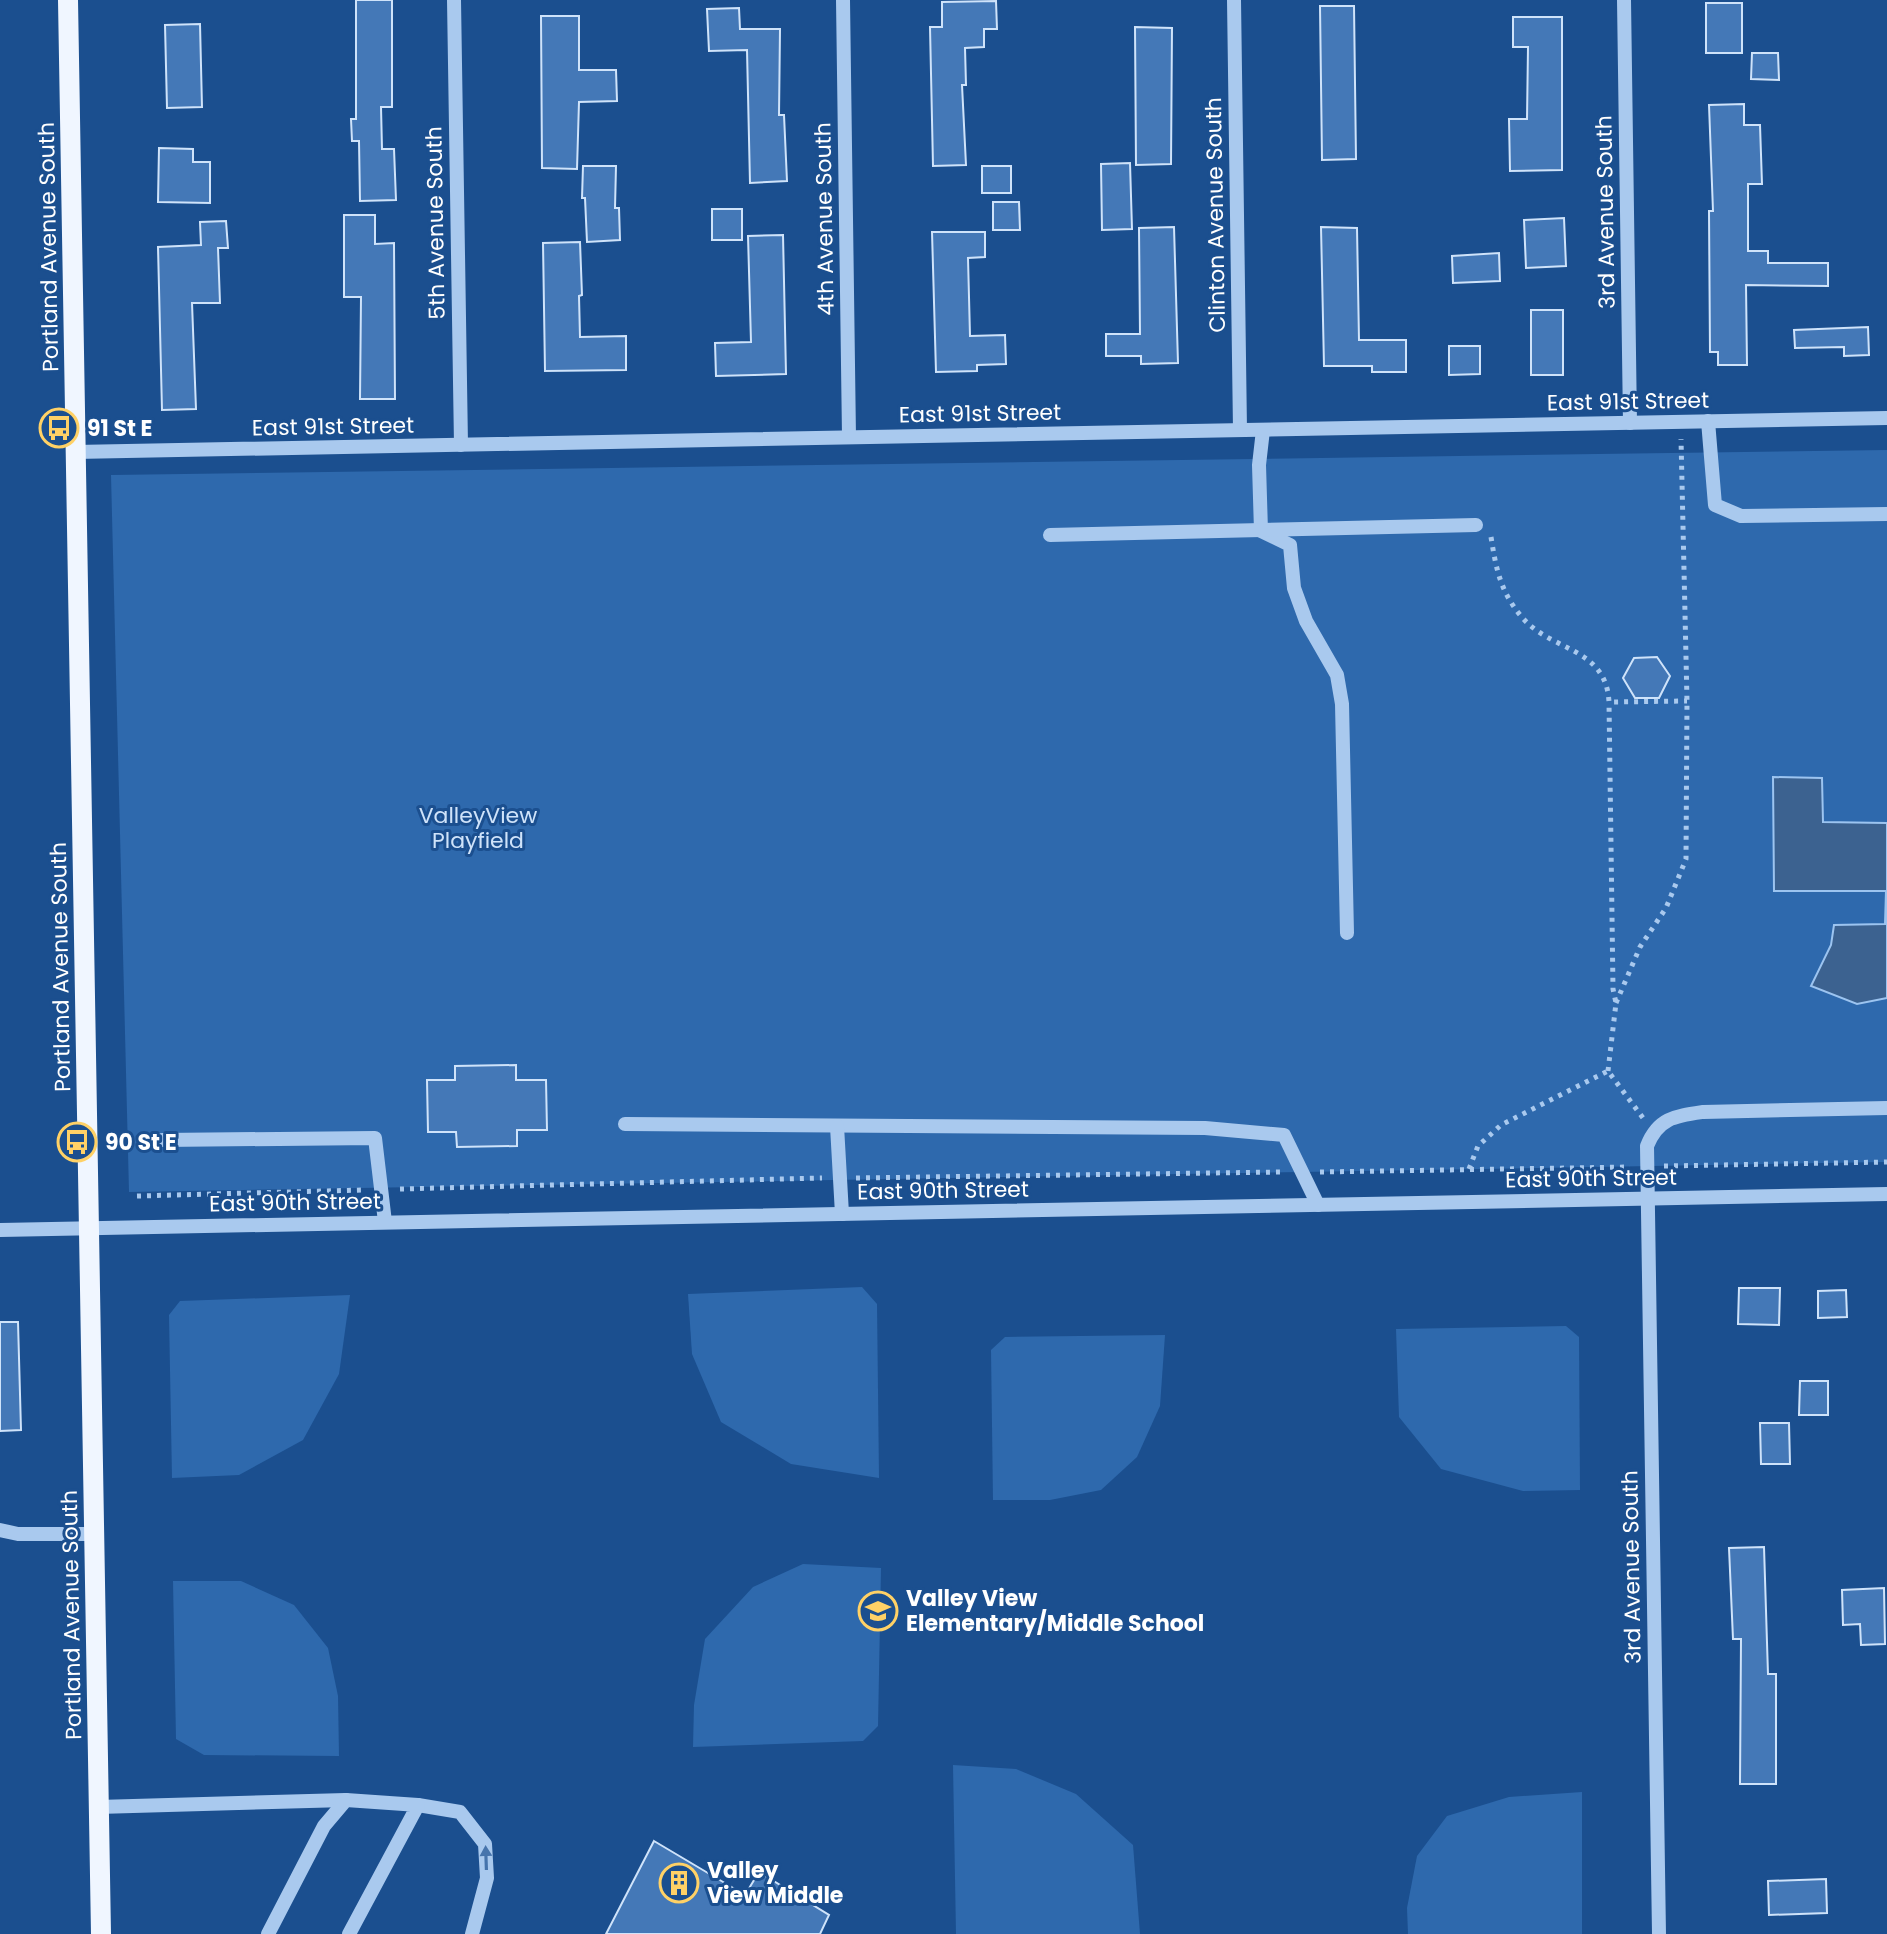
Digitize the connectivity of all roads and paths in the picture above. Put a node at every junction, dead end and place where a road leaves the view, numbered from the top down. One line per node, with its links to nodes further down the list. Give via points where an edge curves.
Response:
1 (68, 0): 14 (main road, Portland Avenue South)
2 (454, 0): 13 (street, 5th Avenue South)
3 (843, 0): 12 (street, 4th Avenue South)
4 (1234, 0): 10 (street, Clinton Avenue South)
5 (1624, 0): 9 (street, 3rd Avenue South)
6 (1887, 418): 7 (street, East 91st Street)
7 (1708, 421): 8 (street, East 91st Street); 15 (street, via 1715,505 1741,516)
8 (1680, 422): 9 (street, East 91st Street); 19 (path)
9 (1630, 423): 11 (street, East 91st Street)
10 (1240, 430): 11 (street, East 91st Street); 12 (street, East 91st Street)
11 (1263, 430): 17 (street)
12 (849, 437): 13 (street, East 91st Street)
13 (461, 445): 14 (street, East 91st Street)
14 (75, 452): 41 (main road, Portland Avenue South)
15 (1887, 514)
16 (1476, 525): 17 (street); 20 (path, via 1489,530 1497,577 1522,618 1584,656 1603,674)
17 (1261, 531): 18 (street); 21 (street, via 1290,545 1294,588 1337,675)
18 (1050, 535)
19 (1687, 701): 20 (path); 22 (path, via 1686,859)
20 (1609, 702): 22 (path)
21 (1347, 933)
22 (1616, 1003): 23 (path)
23 (1608, 1071): 27 (path); 31 (path, via 1501,1125 1478,1146)
24 (1887, 1108): 27 (street, via 1703,1112 1679,1115)
25 (625, 1124): 26 (street)
26 (837, 1126): 32 (street, via 1205,1128 1284,1135); 33 (street)
27 (1653, 1131): 30 (street, 3rd Avenue South)
28 (162, 1140): 34 (street, via 375,1138)
29 (1887, 1162): 30 (path)
30 (1646, 1166): 31 (path); 37 (street, 3rd Avenue South)
31 (1469, 1169): 32 (path)
32 (1302, 1172): 33 (path); 38 (street)
33 (840, 1178): 34 (path); 39 (street)
34 (381, 1190): 36 (path); 40 (street)
35 (1887, 1194): 37 (street, East 90th Street)
36 (137, 1196)
37 (1646, 1199): 38 (street, East 90th Street); 52 (street, 3rd Avenue South)
38 (1318, 1205): 39 (street, East 90th Street)
39 (842, 1214): 40 (street, East 90th Street)
40 (385, 1222): 41 (street, East 90th Street)
41 (88, 1228): 42 (street, East 90th Street); 44 (main road, Portland Avenue South)
42 (0, 1230)
43 (0, 1530): 44 (street)
44 (94, 1534): 47 (main road, Portland Avenue South)
45 (346, 1800): 46 (street); 47 (street); 49 (street, via 324,1826)
46 (418, 1805): 50 (street); 51 (street, one-way to 46, via 487,1878 485,1844 460,1812)
47 (98, 1807): 48 (main road, Portland Avenue South)
48 (101, 1934)
49 (268, 1934)
50 (349, 1934)
51 (472, 1934)
52 (1659, 1934)

